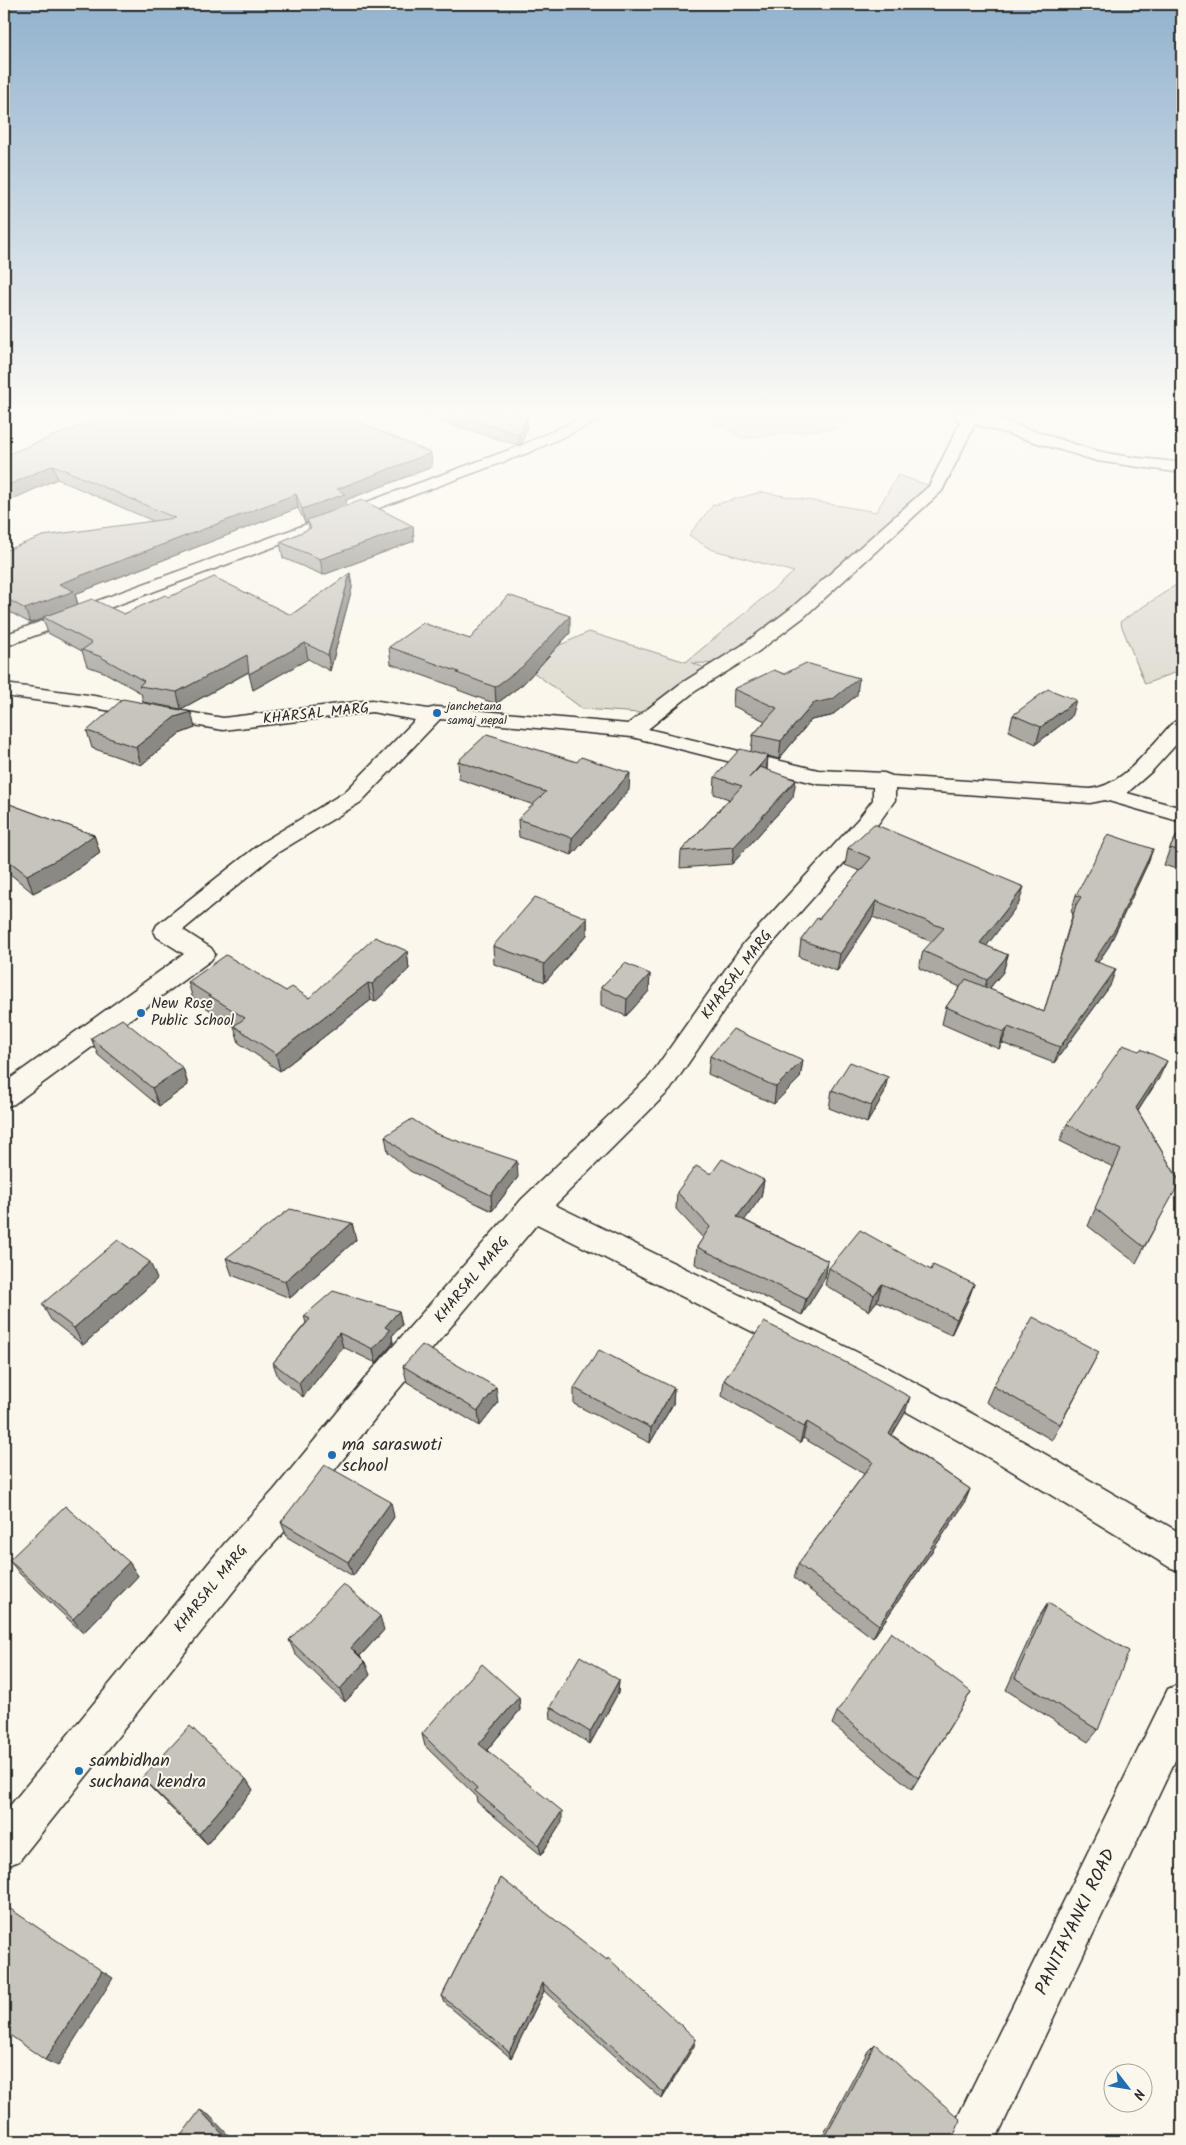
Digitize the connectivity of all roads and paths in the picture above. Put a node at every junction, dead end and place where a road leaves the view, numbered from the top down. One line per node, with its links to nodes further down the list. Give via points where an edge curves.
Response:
1 (347, 514): 3 (street)
2 (907, 514): 7 (street, via 796,613 748,650 687,688)
3 (4, 641)
4 (4, 690): 5 (street, KHARSAL MARG, via 223,724 372,706)
5 (430, 716): 7 (street, KHARSAL MARG, via 437,713); 11 (street, via 353,797 269,848 166,931 202,954)
6 (1182, 725): 9 (street, via 1136,774)
7 (632, 731): 8 (street, KHARSAL MARG, via 818,777)
8 (884, 780): 9 (street, via 1090,796); 12 (street, KHARSAL MARG, via 884,800 867,823 753,949 660,1083)
9 (1107, 794): 10 (street)
10 (1182, 815)
11 (4, 1097)
12 (532, 1208): 13 (street, via 869,1374 1014,1454); 15 (street, KHARSAL MARG, via 287,1502 238,1556)
13 (1182, 1554)
14 (1182, 1703): 16 (street, PANITAYANKI ROAD)
15 (4, 1846)
16 (970, 2141)

